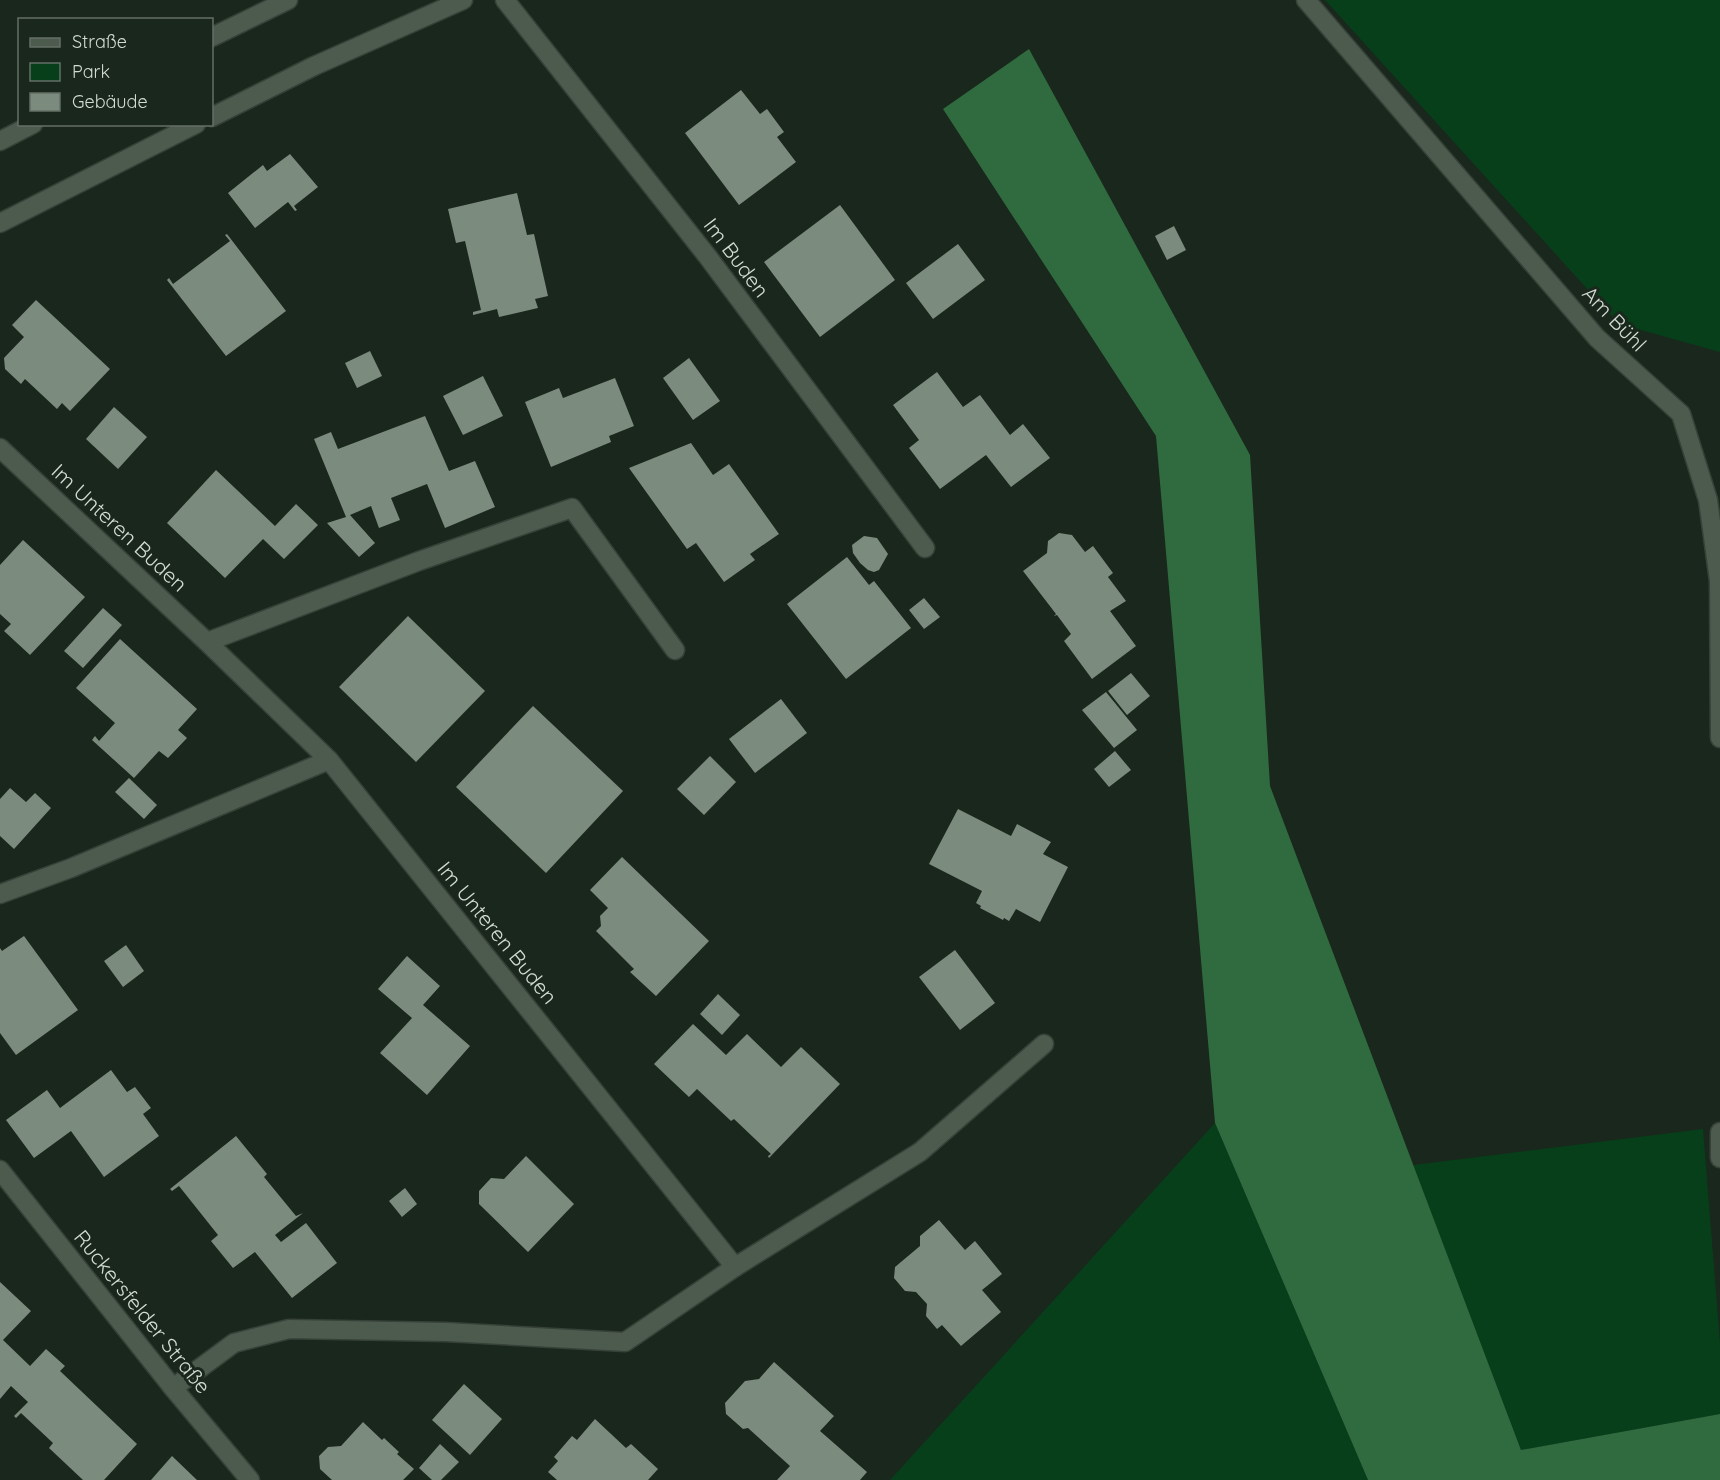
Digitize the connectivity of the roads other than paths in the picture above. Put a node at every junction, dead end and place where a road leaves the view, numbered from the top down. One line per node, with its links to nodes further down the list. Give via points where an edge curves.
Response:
1 (288, 0): 5 (street)
2 (463, 0): 6 (street, via 314,66)
3 (505, 0): 12 (street, Im Buden, via 708,257)
4 (1306, 0): 15 (street, Am Bühl, via 1597,338 1681,414 1708,500 1719,581)
5 (213, 37)
6 (213, 116)
7 (29, 126): 9 (street)
8 (192, 126): 10 (street)
9 (0, 141)
10 (0, 223)
11 (0, 448): 13 (street, Im Unteren Buden)
12 (925, 548)
13 (207, 642): 14 (street, via 572,508); 16 (street, Im Unteren Buden)
14 (675, 650)
15 (1720, 738)
16 (329, 760): 17 (street); 22 (street, Im Unteren Buden)
17 (0, 894)
18 (1044, 1044): 22 (street, via 920,1152)
19 (1720, 1132): 20 (street)
20 (1720, 1158)
21 (0, 1170): 23 (street, Ruckersfelder Straße)
22 (735, 1267): 23 (street, via 625,1342 446,1332 289,1329 234,1343)
23 (173, 1388): 24 (street, Ruckersfelder Straße)
24 (250, 1480)

